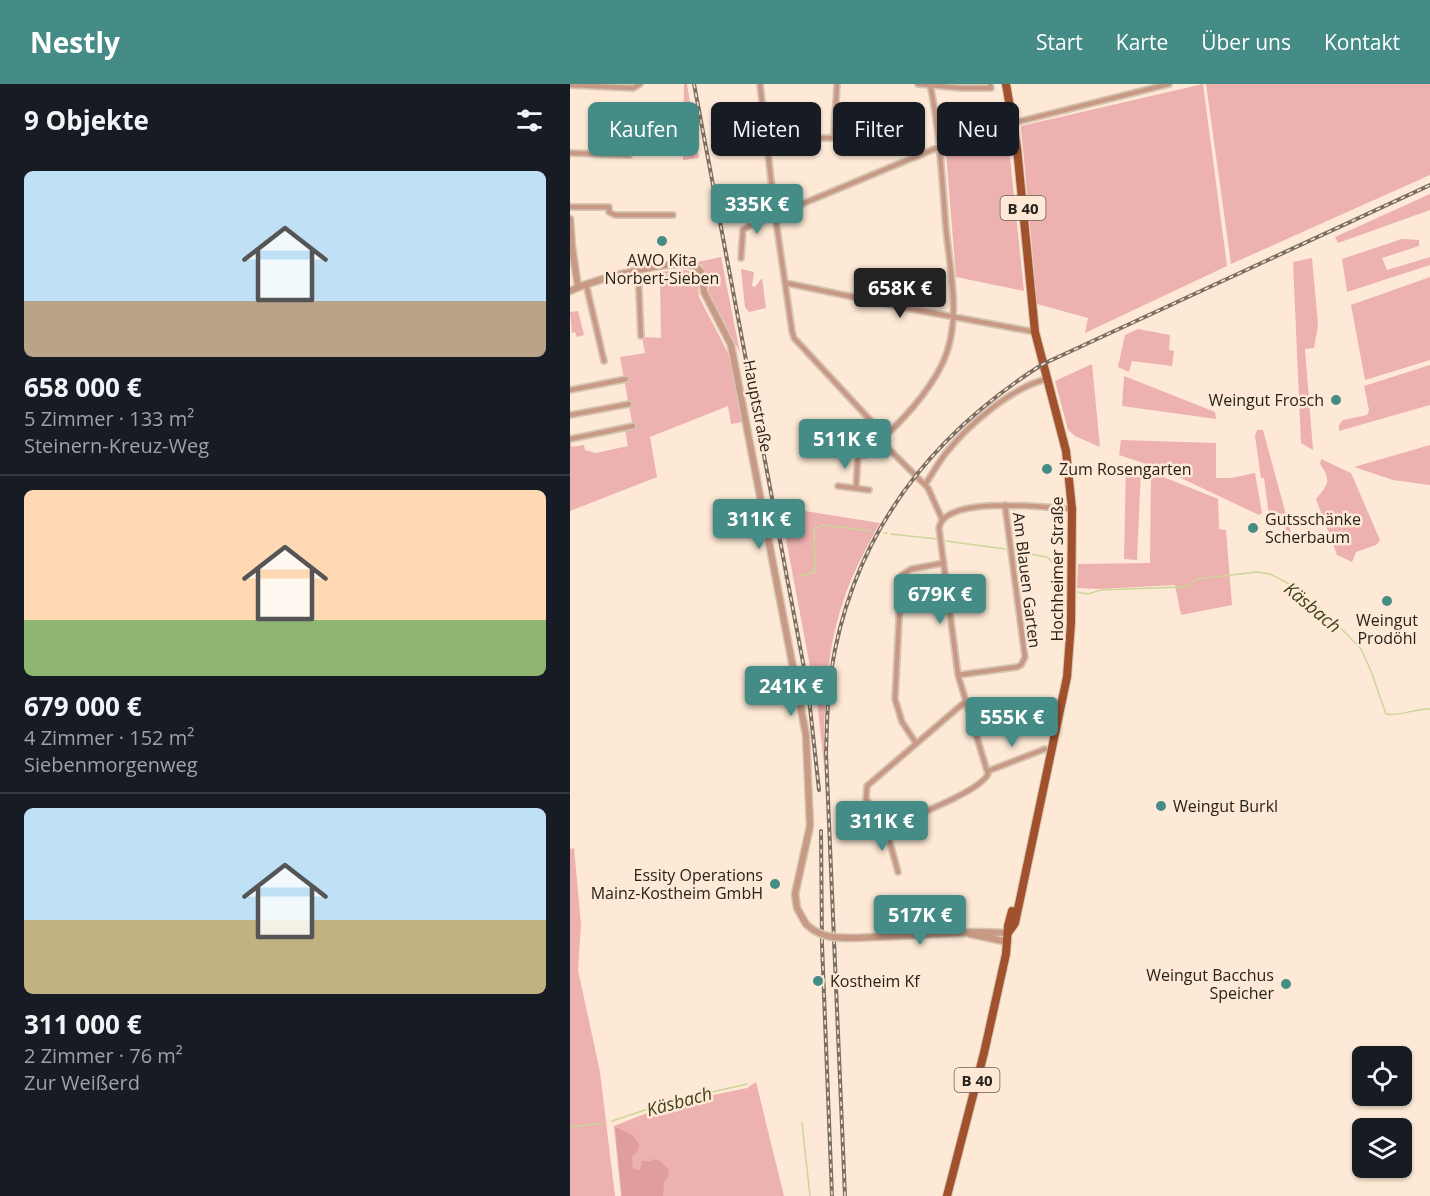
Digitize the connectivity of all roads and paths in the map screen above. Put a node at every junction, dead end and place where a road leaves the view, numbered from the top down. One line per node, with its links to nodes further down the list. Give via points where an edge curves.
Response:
1 (640, 84): 9 (street, via 633,88)
2 (760, 84): 20 (street)
3 (837, 84): 13 (street, via 834,138)
4 (918, 84): 5 (street)
5 (930, 84): 6 (street, via 991,88); 12 (street)
6 (990, 84)
7 (1006, 84): 10 (main road, Hochheimer Straße / B 40)
8 (1169, 84): 11 (street)
9 (570, 86)
10 (1009, 102)
11 (1019, 122)
12 (937, 126)
13 (821, 138)
14 (937, 148): 20 (street)
15 (570, 153): 16 (street)
16 (588, 154)
17 (940, 156): 30 (street)
18 (1018, 156): 31 (main road, Hochheimer Straße / B 40)
19 (570, 207): 21 (street, via 609,207 615,215)
20 (775, 214): 24 (street, via 743,230); 26 (street)
21 (673, 215)
22 (570, 219): 23 (street)
23 (571, 247): 28 (street)
24 (741, 258)
25 (638, 271): 27 (street, Hauptstraße); 32 (street); 59 (street, Hauptstraße, bridge, via 682,265 700,270 704,292 733,350 806,735 810,826 795,894 797,908 806,924 826,937 964,933)
26 (786, 283): 30 (street); 41 (street, via 795,338)
27 (586, 284): 28 (street, Hauptstraße); 33 (street)
28 (579, 287): 29 (street, Hauptstraße)
29 (570, 291)
30 (954, 317): 31 (street); 41 (street, via 948,351 938,372)
31 (1035, 332): 35 (main road, Hochheimer Straße / B 40)
32 (641, 336)
33 (604, 361)
34 (626, 379): 36 (street)
35 (1047, 379): 44 (street, via 1014,393 972,427 946,453); 49 (main road, Hochheimer Straße / B 40, via 1066,451)
36 (570, 390)
37 (629, 404): 38 (street)
38 (570, 415)
39 (633, 426): 40 (street)
40 (570, 439)
41 (885, 439): 43 (street, via 873,453); 44 (street, via 887,447)
42 (806, 449): 43 (street)
43 (858, 454): 46 (street)
44 (926, 484): 50 (street)
45 (838, 486): 46 (street)
46 (856, 488): 47 (street)
47 (869, 490)
48 (1005, 505): 49 (street); 50 (street, via 948,514); 52 (street, Am Blauen Garten, via 1025,657 1017,667)
49 (1072, 509): 59 (main road, Hochheimer Straße / B 40, via 1067,677)
50 (942, 519): 51 (street, via 939,528)
51 (944, 563): 52 (street); 54 (street, via 911,569 901,580 895,699 902,722)
52 (958, 675): 53 (street)
53 (966, 701): 54 (street); 56 (street)
54 (916, 743): 57 (street, via 867,786 868,803)
55 (1045, 749): 56 (street)
56 (988, 771): 57 (street, via 986,779 975,787)
57 (886, 828): 58 (street)
58 (898, 872)
59 (1008, 938): 60 (main road, Hochheimer Straße / B 40, via 984,1053)
60 (947, 1196)

